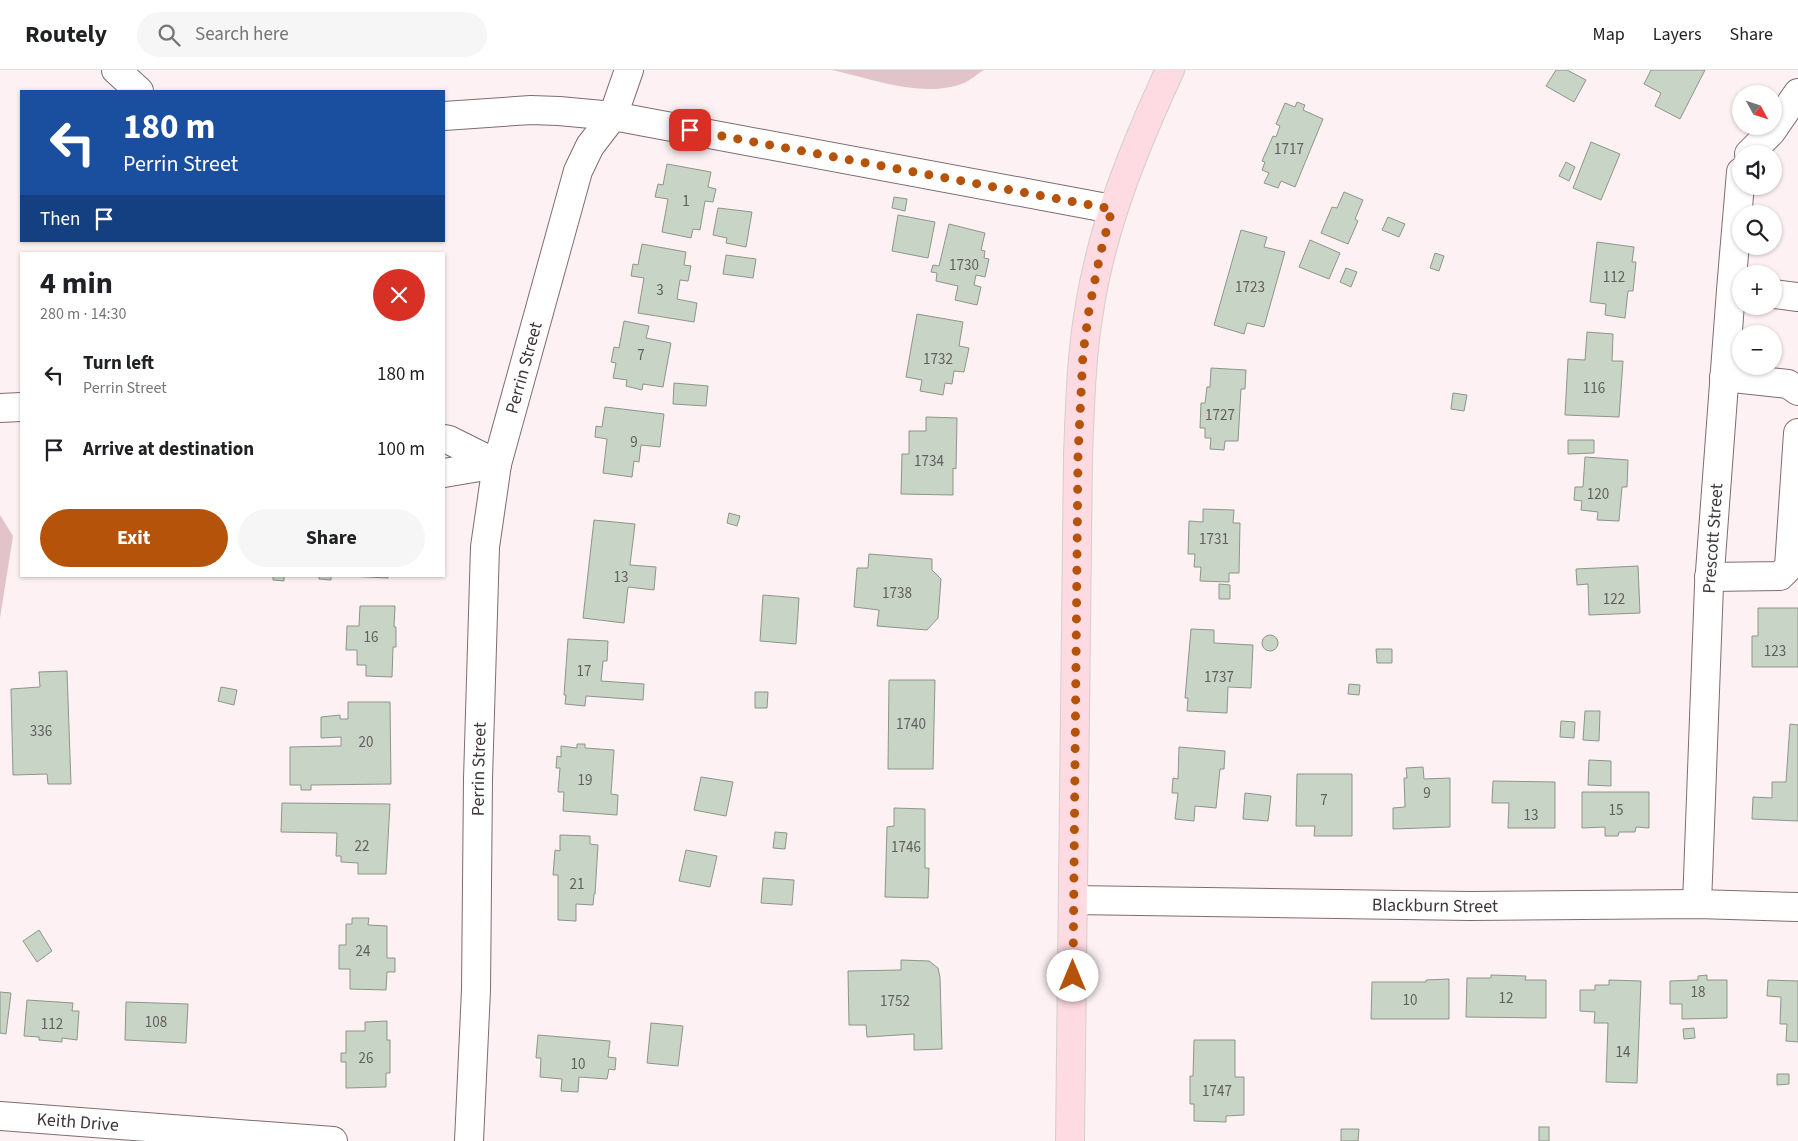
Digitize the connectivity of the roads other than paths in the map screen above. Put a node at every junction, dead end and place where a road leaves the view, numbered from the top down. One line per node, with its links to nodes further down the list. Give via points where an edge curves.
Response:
1 (116, 70): 4 (street)
2 (629, 70): 7 (street, Perrin Street)
3 (1170, 70): 10 (main road, via 1140,134)
4 (138, 90)
5 (1798, 93): 8 (street)
6 (445, 116): 7 (street, via 531,110)
7 (613, 116): 10 (street); 19 (street, Perrin Street, via 590,146 578,171)
8 (1758, 145)
9 (1740, 195): 11 (street, Prescott Street)
10 (1112, 209): 22 (main road, via 1096,274 1083,354 1078,455)
11 (1737, 265)
12 (1782, 295): 13 (street)
13 (1798, 297)
14 (1733, 315): 15 (street, Prescott Street)
15 (1724, 377): 16 (street, via 1788,384); 21 (street, Prescott Street)
16 (1798, 390)
17 (1798, 433): 21 (street, via 1788,567 1780,576)
18 (445, 439): 19 (street)
19 (497, 464): 20 (street); 27 (street, Perrin Street, via 485,547 476,990)
20 (445, 473)
21 (1709, 577): 23 (street, Prescott Street)
22 (1073, 900): 23 (street, Blackburn Street, via 1470,906); 28 (main road)
23 (1697, 904): 24 (street, Blackburn Street)
24 (1798, 907)
25 (0, 1116): 26 (street, Keith Drive)
26 (333, 1141)
27 (469, 1141)
28 (1070, 1141)

